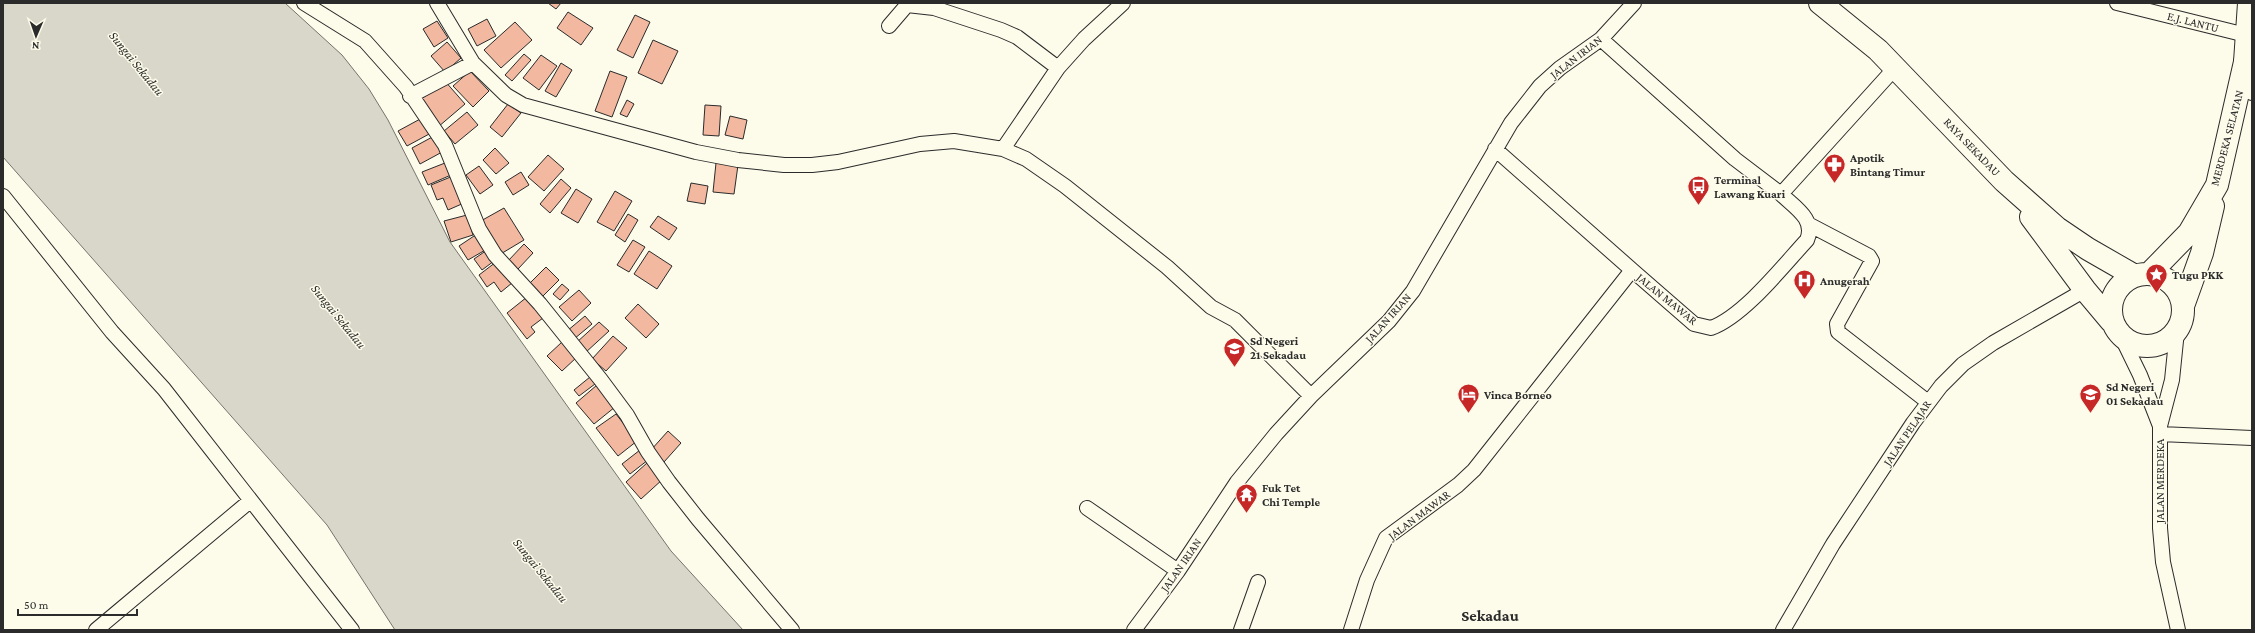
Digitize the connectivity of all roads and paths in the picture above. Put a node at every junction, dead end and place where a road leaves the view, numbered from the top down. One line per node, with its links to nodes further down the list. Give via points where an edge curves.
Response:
1 (304, 3): 15 (street, via 364,41 395,74)
2 (437, 3): 11 (street)
3 (1123, 3): 12 (street, via 1084,39)
4 (1634, 3): 9 (street, JALAN IRIAN)
5 (1820, 3): 13 (main road, RAYA SEKADAU, via 1878,50)
6 (2117, 3): 10 (street, E.J. LANTU)
7 (2249, 3): 10 (main road, MERDEKA SELATAN)
8 (889, 26): 12 (street, via 907,5 934,8 1009,34)
9 (1601, 39): 17 (street, JALAN IRIAN, via 1560,68 1540,86 1511,123); 20 (street, via 1730,154)
10 (2248, 49): 14 (main road, MERDEKA SELATAN)
11 (473, 63): 15 (street); 16 (street, via 506,95 523,105 696,152 738,160 812,165 838,162 920,144 954,141)
12 (1058, 68): 16 (street)
13 (1895, 68): 18 (main road, RAYA SEKADAU); 20 (street)
14 (2247, 89): 19 (main road, MERDEKA SELATAN)
15 (410, 96): 39 (street, via 445,145 479,229 495,255 540,304 601,380 674,488)
16 (1003, 149): 29 (street, via 1026,159 1065,186 1167,267 1211,307 1235,320)
17 (1495, 149): 23 (street); 29 (street, JALAN IRIAN, via 1413,291 1389,321)
18 (2004, 181): 24 (main road, RAYA SEKADAU, via 2057,228 2088,249); 25 (main road, JALAN MERDEKA)
19 (2217, 185): 24 (main road, MERDEKA SELATAN, via 2189,232); 26 (main road, via 2202,253)
20 (1781, 194): 22 (street)
21 (3, 196): 33 (street, via 112,332 164,389)
22 (1810, 225): 23 (street, JALAN MAWAR, via 1807,240 1772,278 1731,319 1711,328 1694,324); 30 (street, via 1869,256 1872,261 1837,324 1838,332)
23 (1632, 270): 42 (street, JALAN MAWAR, via 1474,470 1458,485 1386,538 1367,580)
24 (2142, 275): 26 (main road, via 2168,280 2180,296); 27 (main road, via 2127,280 2114,293 2110,312)
25 (2085, 290): 27 (main road, JALAN MERDEKA); 30 (street, JALAN PELAJAR, via 1979,352 1963,364)
26 (2183, 306): 28 (main road, via 2182,319)
27 (2117, 329): 28 (main road, via 2130,343 2147,347 2164,342); 31 (street, JALAN MERDEKA, via 2140,375)
28 (2177, 331): 31 (street, via 2172,380)
29 (1311, 396): 35 (street, JALAN IRIAN, via 1237,482)
30 (1928, 402): 43 (street, JALAN PELAJAR, via 1833,544)
31 (2160, 430): 32 (street); 44 (street, JALAN MERDEKA, via 2160,528 2163,562)
32 (2252, 438)
33 (250, 501): 37 (street); 38 (street)
34 (1087, 508): 35 (street)
35 (1178, 571): 40 (street, JALAN IRIAN)
36 (1258, 582): 41 (street)
37 (96, 630)
38 (352, 630)
39 (792, 630)
40 (1134, 630)
41 (1241, 630)
42 (1351, 630)
43 (1783, 630)
44 (2178, 630)

